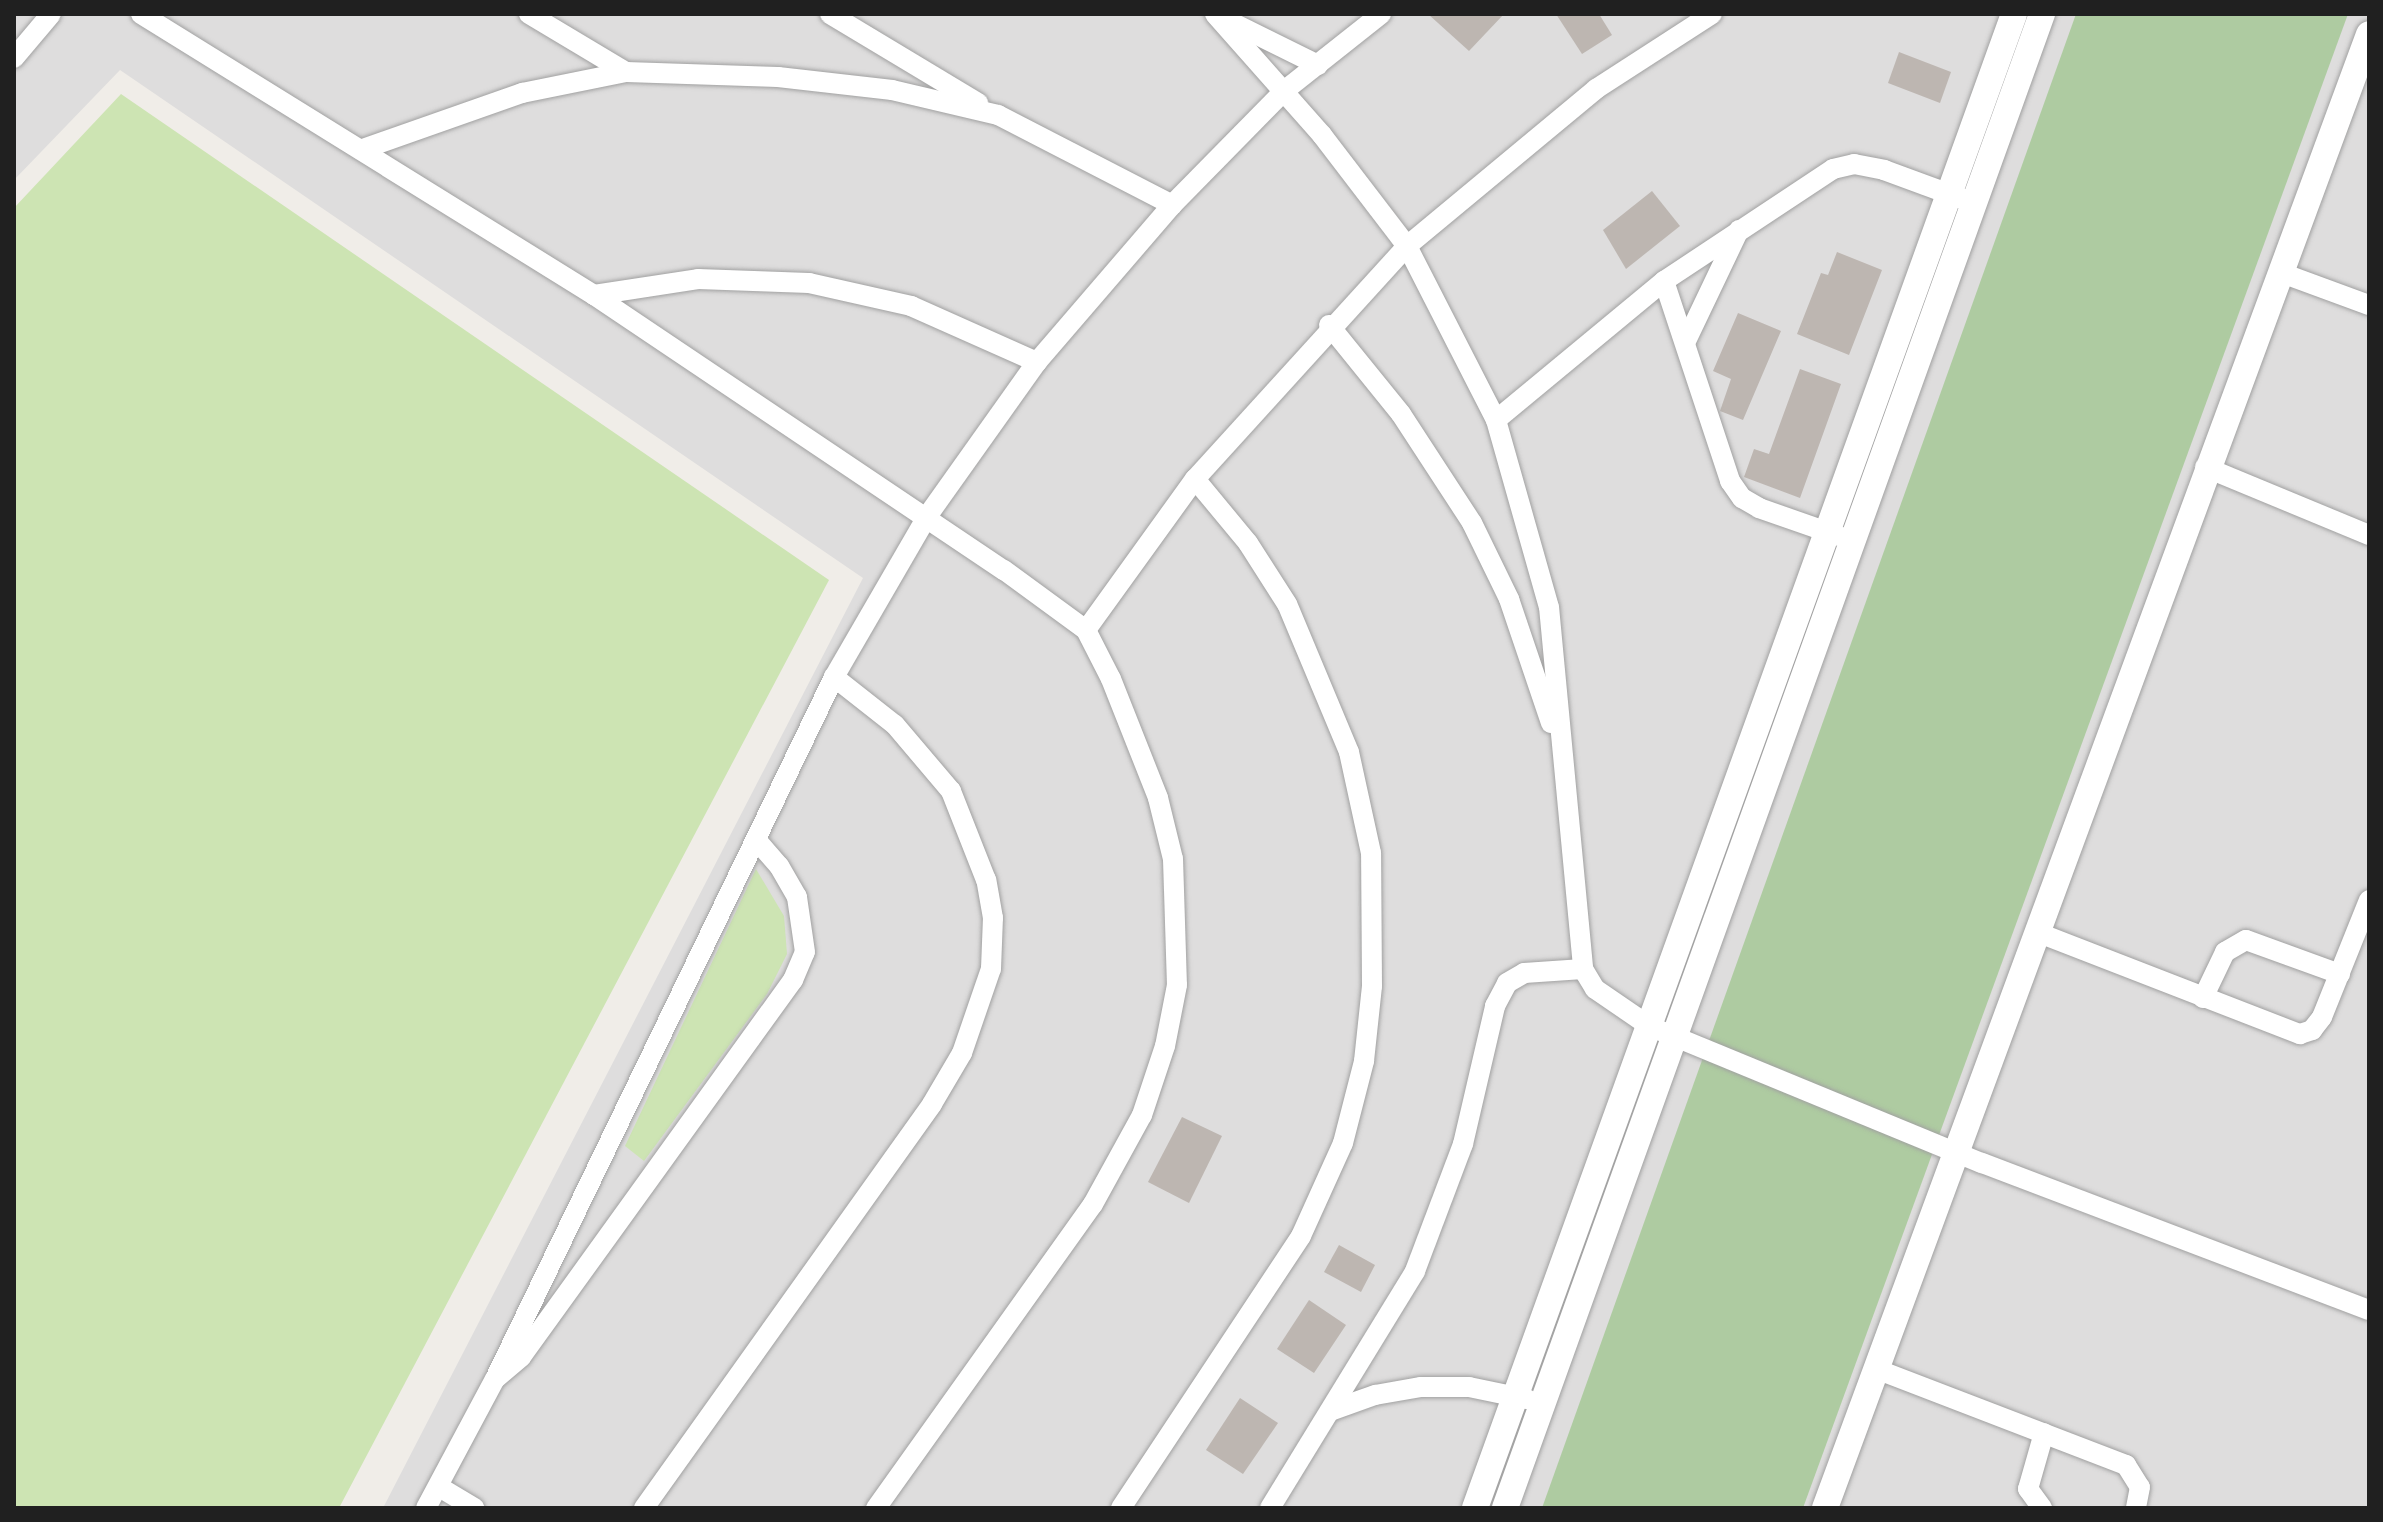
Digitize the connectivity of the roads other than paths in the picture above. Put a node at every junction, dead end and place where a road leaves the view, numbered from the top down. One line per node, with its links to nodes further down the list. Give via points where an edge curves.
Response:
1 (51, 14): 11 (street)
2 (141, 14): 16 (street, via 199,55)
3 (529, 14): 13 (street)
4 (830, 14): 15 (street)
5 (1216, 14): 12 (street); 14 (street)
6 (1381, 14): 12 (street)
7 (1712, 14): 21 (street, via 1596,89)
8 (2014, 14): 17 (street)
9 (2042, 14): 18 (street)
10 (2369, 34): 22 (street)
11 (14, 58)
12 (1318, 65): 14 (street)
13 (626, 72): 15 (street, via 778,77 892,90); 16 (street, via 522,93)
14 (1284, 91): 19 (street); 21 (street)
15 (998, 115): 19 (street)
16 (363, 149): 24 (street)
17 (1949, 194): 18 (street); 20 (street, via 1854,164 1810,181); 33 (street)
18 (1974, 203): 35 (street)
19 (1172, 205): 28 (street)
20 (1739, 230): 23 (street); 27 (street)
21 (1407, 246): 26 (street); 29 (street)
22 (2282, 273): 25 (street); 30 (street)
23 (1664, 281): 27 (street); 29 (street)
24 (594, 295): 28 (street, via 698,279 809,283 911,306 997,339); 32 (street)
25 (2369, 305)
26 (1329, 325): 31 (street); 38 (street, via 1401,414 1472,523 1509,599)
27 (1686, 341): 33 (street, via 1723,465 1742,498)
28 (1037, 362): 32 (street)
29 (1496, 420): 38 (street, via 1549,607)
30 (2205, 467): 34 (street); 41 (street)
31 (1195, 479): 36 (street); 60 (street, via 1248,543 1287,604 1349,752 1371,853 1372,986 1343,1143 1307,1224 1275,1282)
32 (926, 518): 36 (street); 37 (street)
33 (1827, 532): 35 (street); 45 (street)
34 (2369, 535)
35 (1853, 540): 46 (street)
36 (1086, 630): 59 (street, via 1134,731 1173,859 1177,985 1165,1046 1142,1115 1093,1204)
37 (834, 677): 39 (street); 58 (street, via 895,725 951,791 986,880 993,918 991,969 962,1053 932,1104)
38 (1562, 758): 42 (street)
39 (756, 840): 50 (street); 50 (street, via 797,897 805,952 793,980 521,1357)
40 (2369, 900): 43 (street)
41 (2039, 933): 44 (street); 47 (street)
42 (1583, 969): 45 (street, via 1613,1006); 53 (street, via 1524,973 1507,983 1495,1006 1442,1209 1400,1297)
43 (2340, 974): 44 (street, via 2246,940 2225,952); 44 (street, via 2322,1017 2312,1030 2300,1034)
44 (2203, 998)
45 (1649, 1026): 46 (street); 51 (street)
46 (1674, 1036): 47 (street); 52 (street)
47 (1957, 1152): 48 (street); 49 (street)
48 (2369, 1310)
49 (1876, 1369): 54 (street); 64 (street)
50 (495, 1379): 55 (street)
51 (1515, 1396): 52 (street); 53 (street, via 1469,1387 1421,1387); 62 (street)
52 (1542, 1403): 63 (street)
53 (1330, 1411): 61 (street)
54 (2044, 1433): 65 (street, via 2028,1489); 66 (street, via 2126,1465 2140,1487)
55 (441, 1488): 56 (street); 57 (street)
56 (426, 1508)
57 (474, 1508)
58 (644, 1508)
59 (876, 1508)
60 (1121, 1508)
61 (1270, 1508)
62 (1475, 1508)
63 (1505, 1508)
64 (1825, 1508)
65 (2042, 1508)
66 (2136, 1508)

